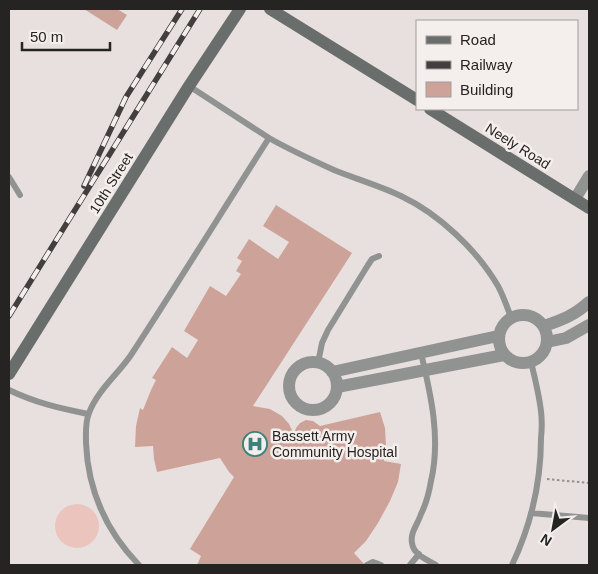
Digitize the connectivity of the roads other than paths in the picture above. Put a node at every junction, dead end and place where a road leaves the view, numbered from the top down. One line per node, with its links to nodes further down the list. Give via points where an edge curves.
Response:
1 (240, 9): 3 (street, 10th Street)
2 (270, 9): 4 (street)
3 (189, 86): 6 (lane); 20 (street, 10th Street)
4 (416, 99)
5 (432, 110): 10 (street, Neely Road)
6 (269, 138): 14 (lane, via 426,210 467,245 485,266); 29 (lane, via 129,357)
7 (589, 176): 10 (street)
8 (9, 177): 9 (lane)
9 (20, 195)
10 (575, 199): 11 (street, Neely Road)
11 (589, 208)
12 (379, 256): 23 (lane, via 372,259 328,330)
13 (589, 302): 16 (street, via 568,318)
14 (511, 317): 16 (street, via 533,316); 17 (street, via 500,328)
15 (589, 325): 18 (street, via 566,338)
16 (544, 326): 18 (street)
17 (498, 336): 19 (street); 21 (street)
18 (547, 342): 22 (street, via 542,355)
19 (421, 353): 24 (lane); 25 (street)
20 (14, 355): 26 (street, 10th Street)
21 (504, 355): 22 (street, via 513,362); 24 (street)
22 (531, 362): 30 (lane, via 542,413 541,454)
23 (318, 363): 25 (street); 27 (street, via 310,362 296,369 290,382 292,398 303,408 319,409 332,401)
24 (425, 371): 27 (street); 32 (lane, via 434,418 435,449 432,480 411,537 413,549)
25 (332, 372): 27 (street)
26 (9, 374)
27 (337, 387)
28 (9, 390): 29 (lane, via 51,406)
29 (88, 414): 33 (lane, via 89,475 96,497 114,535)
30 (531, 513): 31 (lane); 38 (lane)
31 (589, 518)
32 (419, 554): 36 (lane); 37 (lane)
33 (139, 565)
34 (367, 565): 35 (lane, via 373,562)
35 (381, 565)
36 (410, 565)
37 (436, 565)
38 (512, 565)

